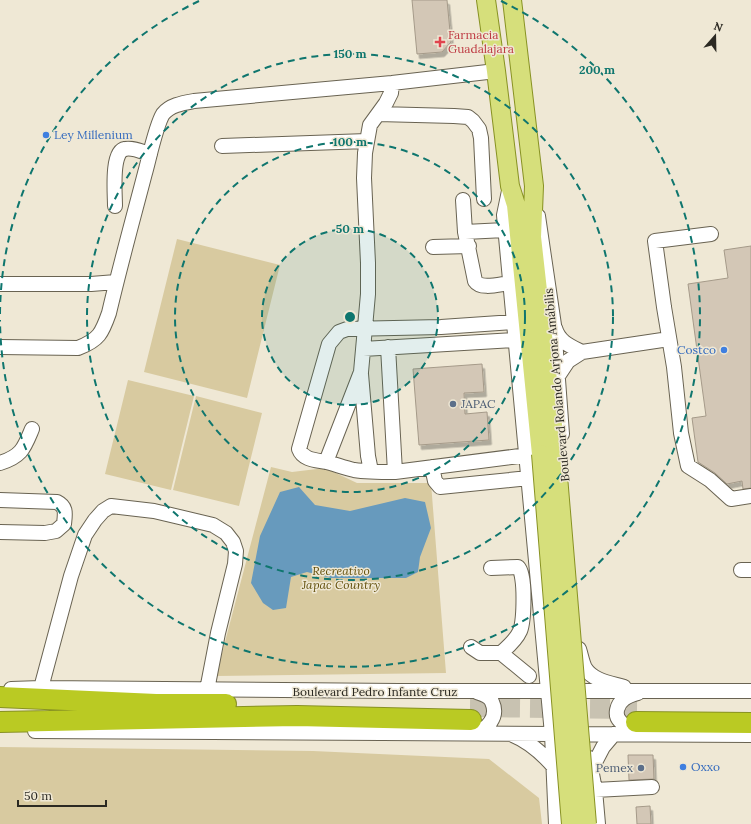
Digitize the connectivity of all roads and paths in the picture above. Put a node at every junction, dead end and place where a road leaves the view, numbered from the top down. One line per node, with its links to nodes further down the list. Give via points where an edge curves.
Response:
1 (486, 0): 3 (main road)
2 (512, 0): 9 (main road, Boulevard Rolando Arjona Amábilis)
3 (496, 71): 4 (street); 13 (main road, via 510,186 516,205)
4 (392, 83): 5 (street, via 391,93); 8 (street, via 180,104 170,107 163,114)
5 (378, 114): 6 (street, via 370,125); 10 (street, via 468,117 473,121 479,129 481,138)
6 (367, 141): 7 (street); 23 (street, via 364,178 368,263)
7 (222, 146)
8 (150, 154): 12 (street, via 130,149 120,152 115,163); 17 (street)
9 (534, 186): 13 (main road); 21 (street, Boulevard Rolando Arjona Amábilis)
10 (484, 199)
11 (462, 200): 15 (street)
12 (115, 206)
13 (519, 234): 15 (street); 18 (street, Boulevard Rolando Arjona Amábilis); 34 (main road, Boulevard Rolando Arjona Amábilis)
14 (711, 234): 24 (street, via 655,241)
15 (467, 239): 16 (street); 18 (street, via 477,284 486,286)
16 (433, 247)
17 (116, 282): 19 (street); 27 (street, via 105,324 98,338 88,344 78,348)
18 (510, 283): 20 (street, Boulevard Rolando Arjona Amábilis)
19 (0, 284)
20 (514, 322): 22 (street); 25 (street, Boulevard Rolando Arjona Amábilis)
21 (554, 325): 30 (street, via 557,337); 32 (street, Boulevard Rolando Arjona Amábilis)
22 (468, 326): 23 (street); 26 (street)
23 (366, 328): 29 (street); 35 (street, via 339,332 329,344 300,449 305,457)
24 (669, 339): 30 (street); 41 (street, via 688,466 710,480 731,499)
25 (515, 340): 26 (street); 34 (street, Boulevard Rolando Arjona Amábilis)
26 (469, 343): 28 (street)
27 (0, 347)
28 (388, 347): 29 (street); 39 (street)
29 (363, 349): 31 (street)
30 (582, 352): 32 (street, via 568,361)
31 (361, 372): 35 (street); 38 (street)
32 (558, 376): 46 (street, Boulevard Rolando Arjona Amábilis)
33 (32, 428): 36 (street, via 24,450)
34 (541, 454): 37 (street); 40 (street, Boulevard Rolando Arjona Amábilis); 74 (main road, bridge); 75 (main road, bridge)
35 (326, 462): 38 (street, via 355,470)
36 (0, 463)
37 (432, 467): 39 (street); 40 (street, via 435,482 440,487)
38 (371, 471): 39 (street)
39 (395, 472)
40 (529, 478): 47 (street, Boulevard Rolando Arjona Amábilis)
41 (751, 496)
42 (0, 500): 43 (street, via 57,502 62,504 65,510 64,524 56,531)
43 (0, 532)
44 (491, 568): 48 (street, via 518,566 522,575 522,624 514,640)
45 (471, 647): 48 (street, via 480,652)
46 (579, 649): 56 (street, Boulevard Rolando Arjona Amábilis); 58 (street, via 585,668 591,675)
47 (544, 650): 49 (street); 55 (street, Boulevard Rolando Arjona Amábilis)
48 (501, 653): 49 (street)
49 (529, 676): 54 (street)
50 (41, 688): 51 (street, Boulevard Pedro Infante Cruz); 52 (street, Boulevard Pedro Infante Cruz); 52 (street, via 71,576 85,535 102,511 111,506 154,511 213,525 226,533 233,542 236,551 235,564)
51 (0, 690)
52 (207, 690): 60 (street, Boulevard Pedro Infante Cruz)
53 (751, 691): 58 (street, Boulevard Pedro Infante Cruz)
54 (501, 692): 55 (street, Boulevard Pedro Infante Cruz); 60 (street, Boulevard Pedro Infante Cruz)
55 (548, 692): 56 (street, Boulevard Pedro Infante Cruz); 65 (street, Boulevard Rolando Arjona Amábilis)
56 (582, 692): 58 (street, Boulevard Pedro Infante Cruz); 66 (street, Boulevard Rolando Arjona Amábilis)
57 (0, 697): 60 (highway, Boulevard Pedro Infante Cruz)
58 (637, 710): 59 (highway, Boulevard Pedro Infante Cruz); 62 (highway, Boulevard Pedro Infante Cruz); 67 (street, Boulevard Pedro Infante Cruz); 68 (street, Boulevard Pedro Infante Cruz)
59 (751, 710)
60 (473, 713): 61 (highway, Boulevard Pedro Infante Cruz); 63 (street, Boulevard Pedro Infante Cruz, via 87,732); 64 (street, Boulevard Pedro Infante Cruz)
61 (0, 722)
62 (751, 723)
63 (0, 730)
64 (499, 733): 65 (street, Boulevard Pedro Infante Cruz); 69 (street, via 525,740 541,752)
65 (552, 734): 66 (street, Boulevard Pedro Infante Cruz); 69 (street, Boulevard Rolando Arjona Amábilis)
66 (586, 734): 67 (street, Boulevard Pedro Infante Cruz); 70 (street, Boulevard Rolando Arjona Amábilis)
67 (614, 734): 70 (street, via 603,747)
68 (751, 735)
69 (554, 767): 73 (street, Boulevard Rolando Arjona Amábilis)
70 (591, 770): 72 (street, Boulevard Rolando Arjona Amábilis)
71 (652, 788): 72 (street)
72 (595, 790): 76 (street, Boulevard Rolando Arjona Amábilis)
73 (556, 824)
74 (571, 824)
75 (586, 824)
76 (598, 824)

